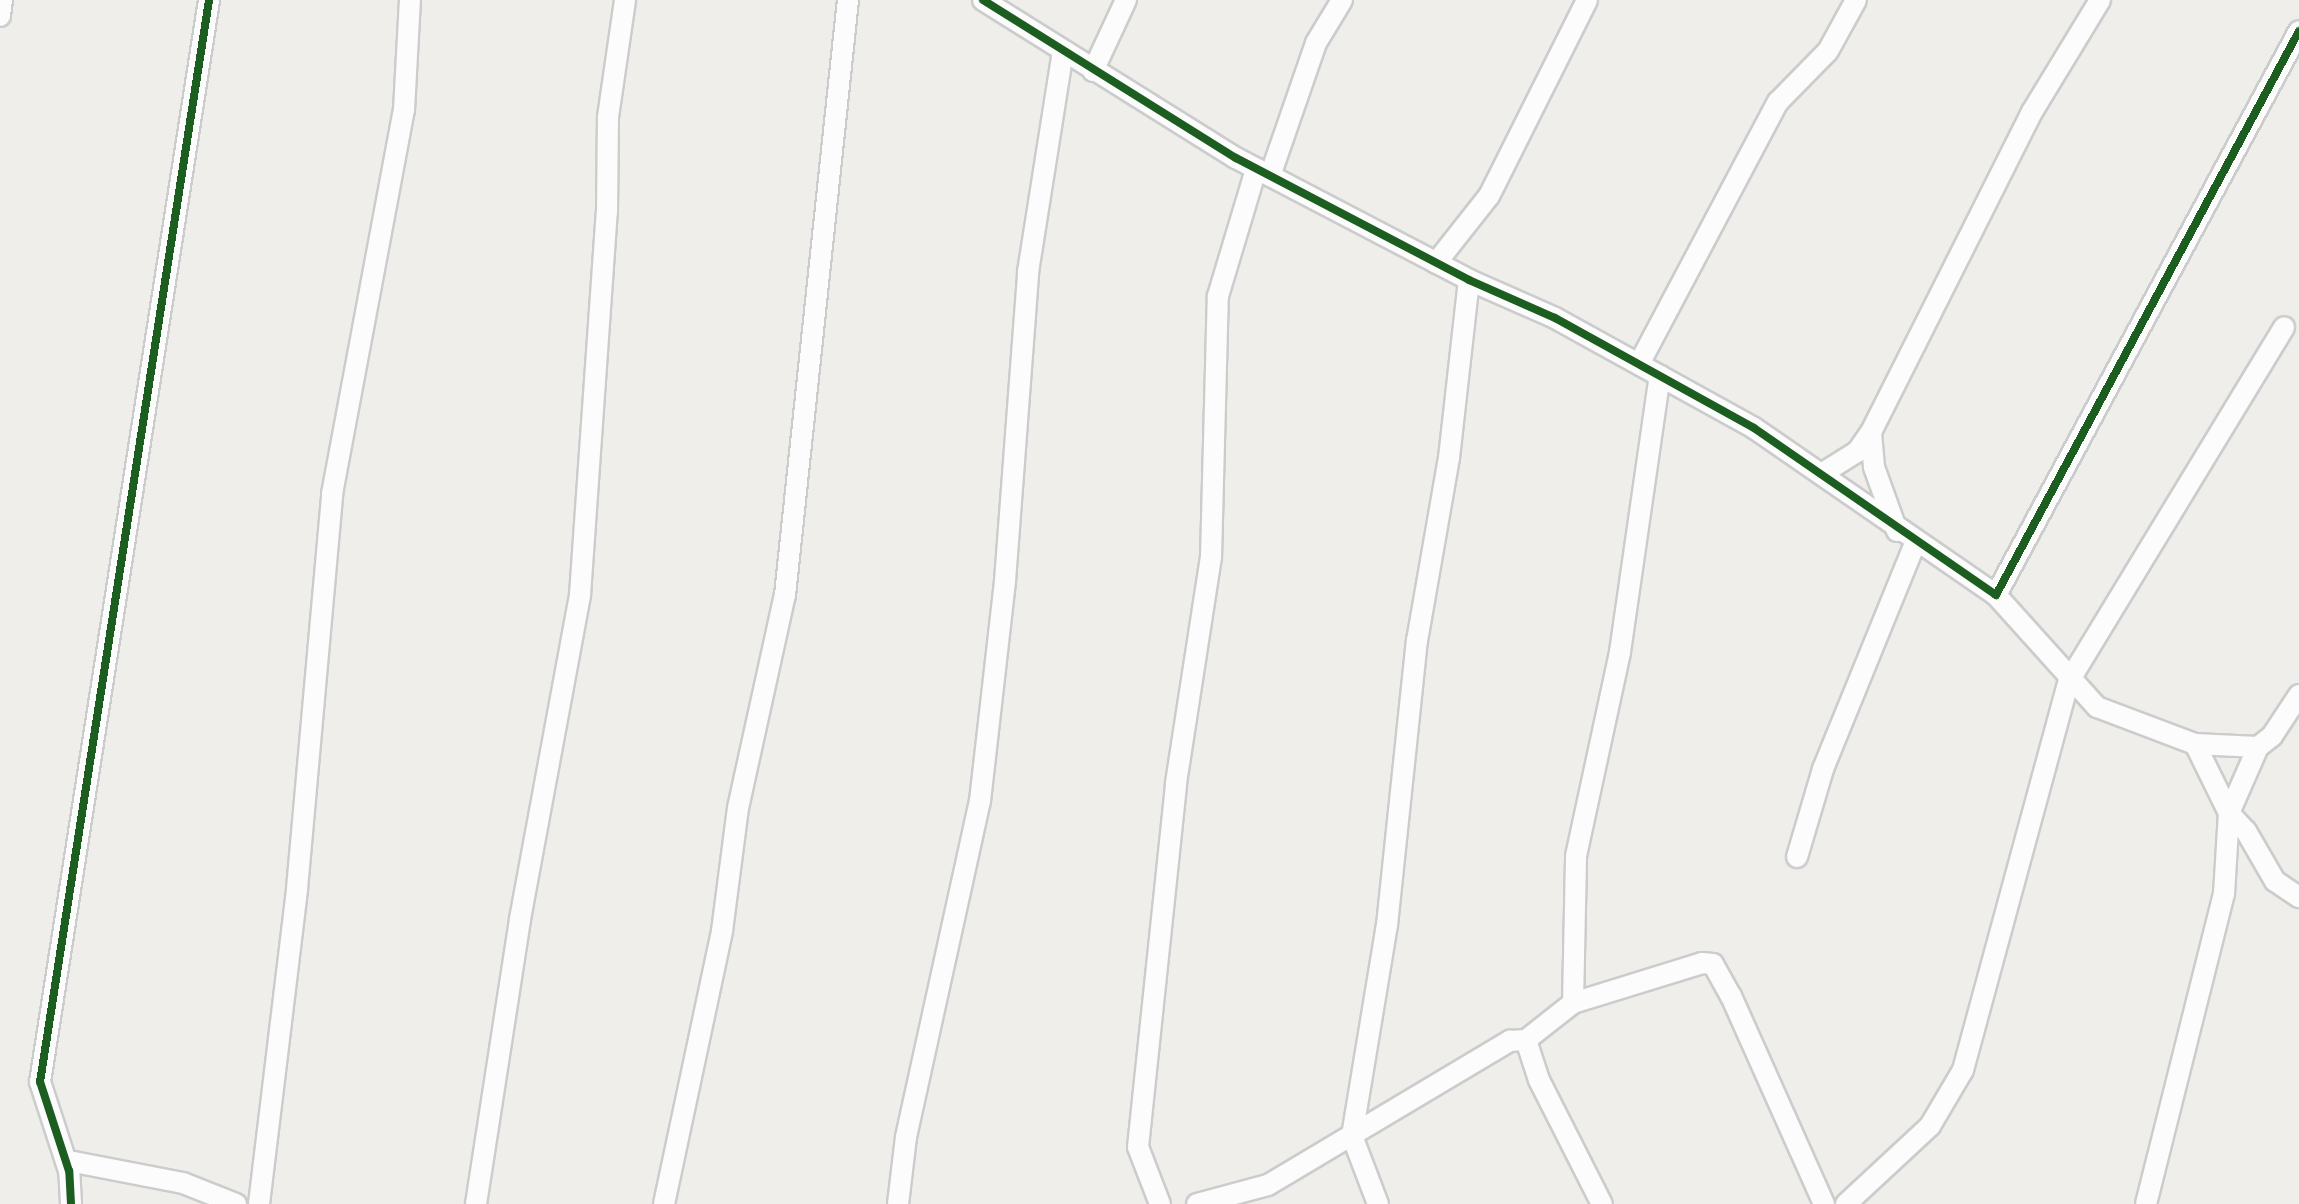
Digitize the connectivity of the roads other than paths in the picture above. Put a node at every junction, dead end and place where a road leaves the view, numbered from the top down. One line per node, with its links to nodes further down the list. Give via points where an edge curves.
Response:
1 (2, 0): 12 (street)
2 (209, 0): 37 (street, via 40,1082)
3 (410, 0): 40 (street, via 404,110 332,494 297,889)
4 (625, 0): 41 (street, via 608,117 596,397 576,622 520,919)
5 (848, 0): 42 (street, via 785,595 738,808 722,931)
6 (983, 0): 14 (street)
7 (1126, 0): 15 (street)
8 (1342, 0): 16 (street, via 1316,43)
9 (1587, 0): 17 (street, via 1489,196)
10 (1856, 0): 20 (street, via 1828,51 1778,102)
11 (2100, 0): 22 (street, via 2032,112)
12 (0, 16)
13 (2299, 31): 26 (street)
14 (1063, 52): 15 (street); 43 (street, via 1028,272 1005,581 980,801 906,1137)
15 (1093, 71): 16 (street)
16 (1263, 172): 17 (street); 44 (street, via 1218,296 1211,557 1176,783 1138,1147)
17 (1436, 263): 18 (street)
18 (1469, 280): 20 (street, via 1555,318); 36 (street, via 1449,458 1417,641 1387,925)
19 (2284, 327): 27 (street)
20 (1639, 364): 21 (street)
21 (1660, 376): 23 (street); 34 (street, via 1620,652 1576,856)
22 (1871, 432): 23 (street, via 1857,452); 24 (street, via 1874,467)
23 (1823, 473): 24 (street)
24 (1897, 531): 25 (street)
25 (1915, 543): 26 (street); 32 (street, via 1823,769)
26 (1996, 595): 27 (street)
27 (2069, 681): 29 (street, via 2097,707); 49 (street, via 1963,1070 1930,1126)
28 (2299, 695): 30 (street, via 2272,736)
29 (2195, 744): 30 (street); 31 (street)
30 (2258, 747): 31 (street)
31 (2229, 813): 33 (street, via 2275,881); 50 (street, via 2224,894)
32 (1797, 857)
33 (2299, 897)
34 (1573, 1003): 35 (street); 48 (street, via 1678,967 1713,964)
35 (1526, 1040): 36 (street, via 1510,1041); 47 (street, via 1539,1080)
36 (1352, 1136): 45 (street, via 1268,1185); 46 (street)
37 (69, 1171): 38 (street); 39 (street, via 74,1162 183,1183)
38 (71, 1204)
39 (236, 1204)
40 (259, 1204)
41 (476, 1204)
42 (664, 1204)
43 (898, 1204)
44 (1160, 1204)
45 (1197, 1204)
46 (1378, 1204)
47 (1602, 1204)
48 (1824, 1204)
49 (1846, 1204)
50 (2146, 1204)

